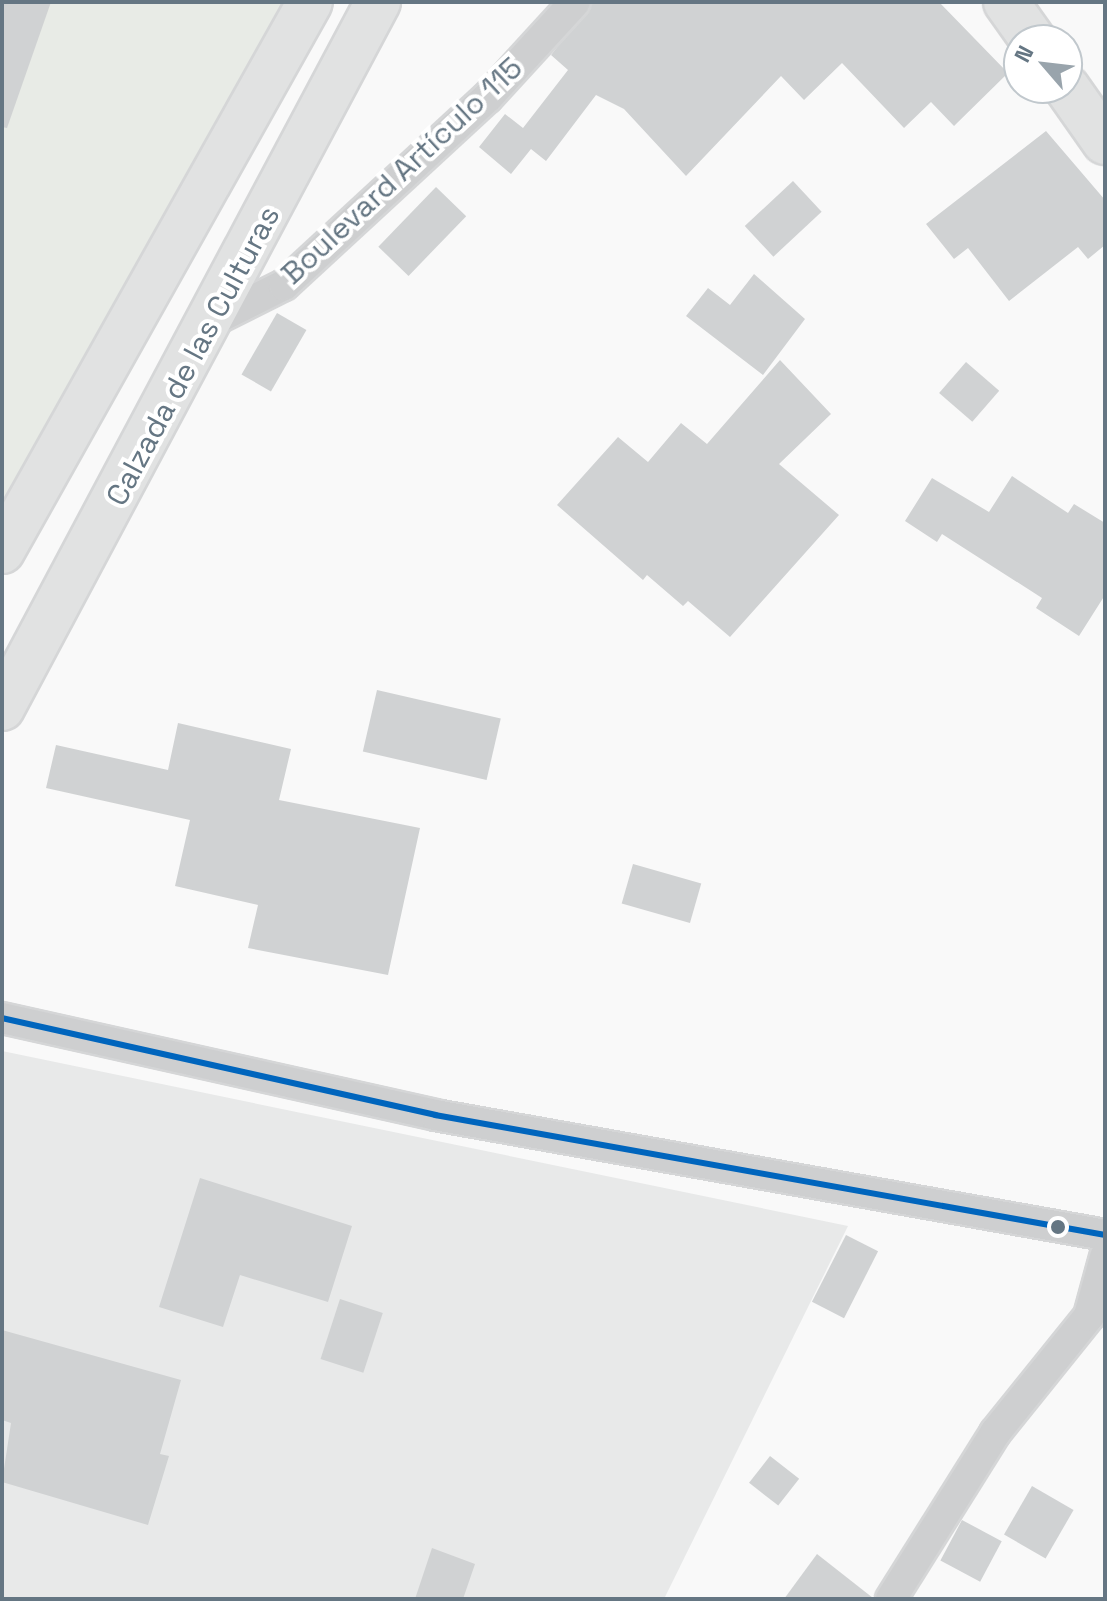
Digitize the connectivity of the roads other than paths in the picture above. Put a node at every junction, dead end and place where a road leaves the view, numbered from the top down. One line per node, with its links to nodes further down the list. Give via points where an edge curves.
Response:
1 (310, 2): 9 (main road)
2 (378, 2): 8 (main road, Calzada de las Culturas)
3 (575, 2): 8 (street, Boulevard Artículo 115, via 487,98 284,285)
4 (1006, 2): 5 (main road)
5 (1022, 24)
6 (1078, 104): 7 (main road)
7 (1105, 142)
8 (214, 320): 10 (main road, Calzada de las Culturas)
9 (2, 551)
10 (2, 708)
11 (2, 1018): 12 (street, via 435,1115)
12 (1105, 1235)
13 (1105, 1257): 14 (street, via 1089,1316 995,1433)
14 (891, 1599)

